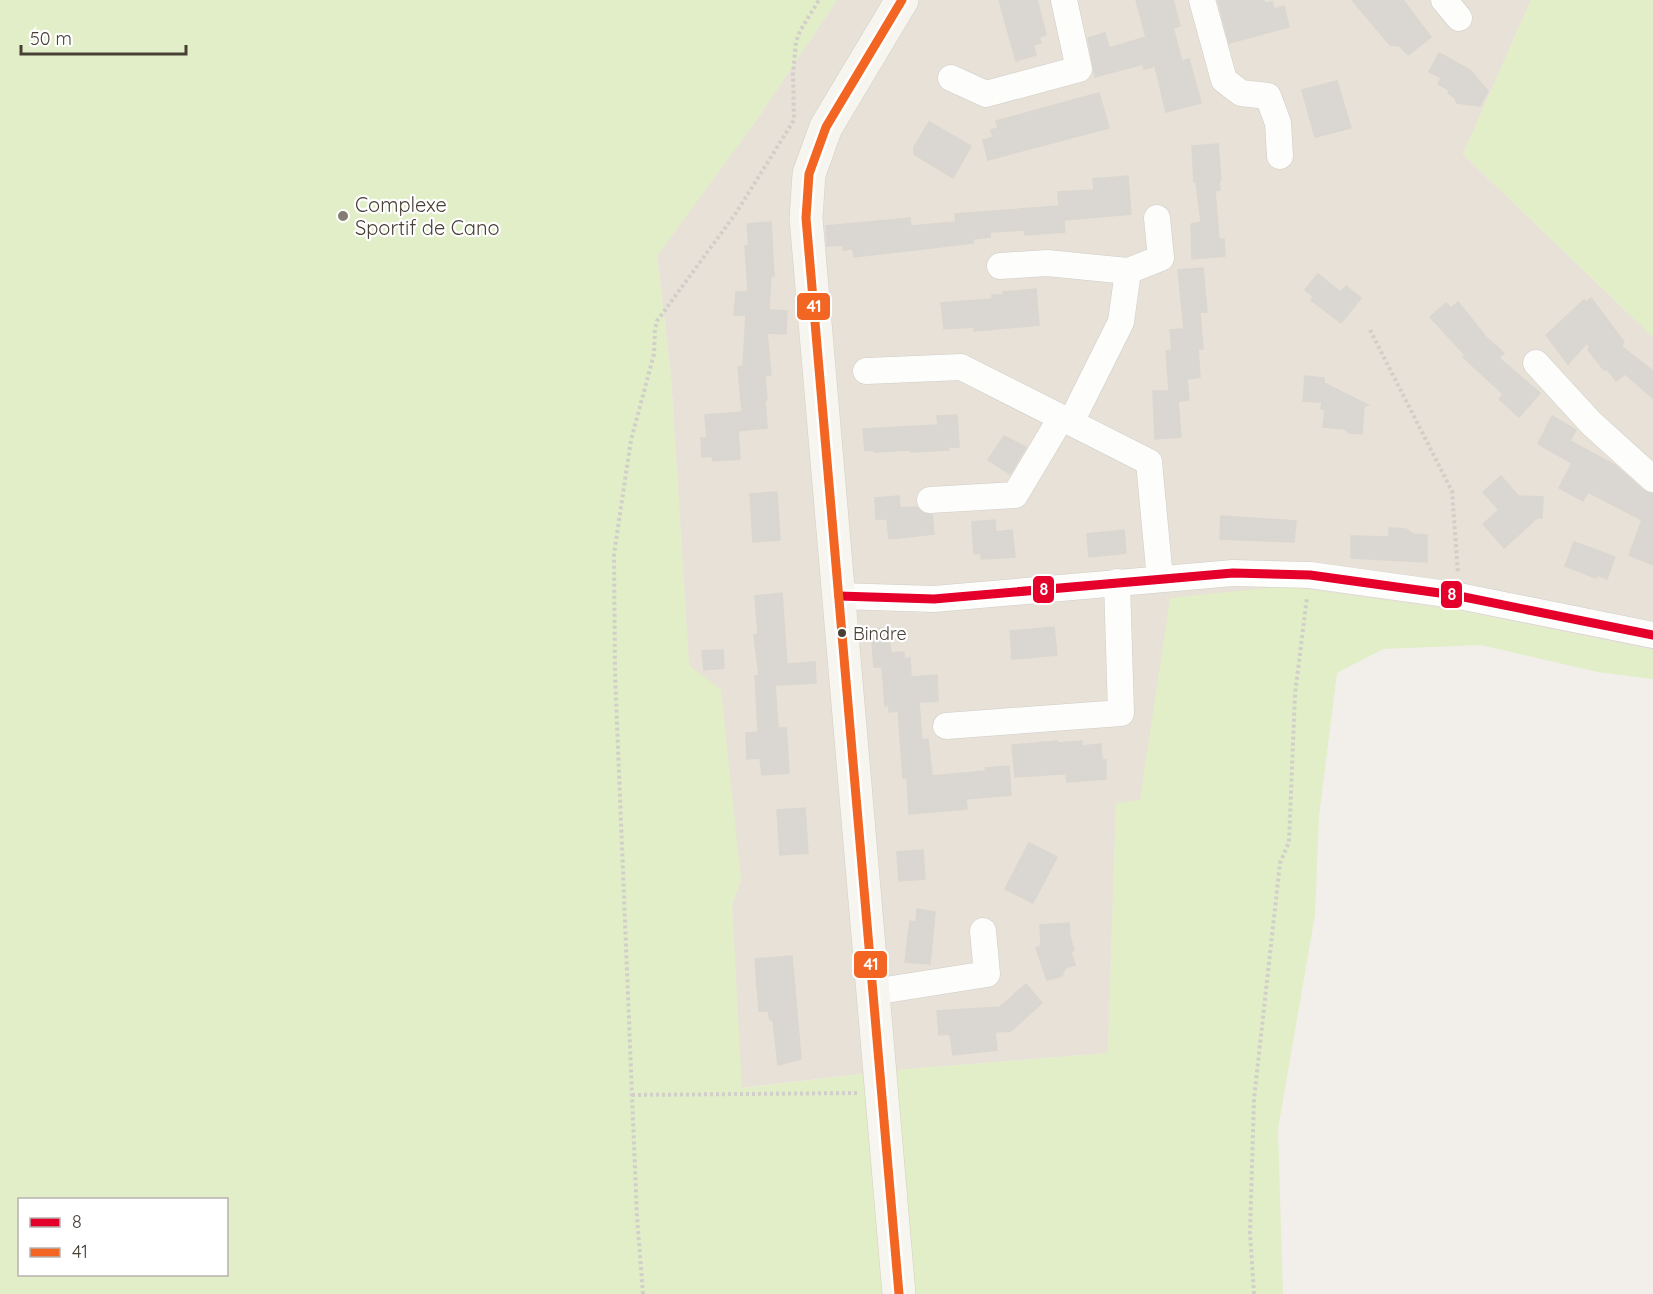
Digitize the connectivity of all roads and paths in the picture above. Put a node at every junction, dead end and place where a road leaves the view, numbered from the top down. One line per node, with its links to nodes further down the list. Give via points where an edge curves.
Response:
1 (819, 0): 26 (path, via 796,42 794,120 736,213 657,321 654,354 631,440 614,554)
2 (902, 0): 20 (main road, via 826,127 808,174 806,218)
3 (1064, 0): 5 (street, via 1079,69 986,94)
4 (1202, 0): 6 (street, via 1224,80 1241,93 1268,96 1278,123)
5 (951, 78)
6 (1280, 156)
7 (1157, 218): 9 (street, via 1161,258)
8 (1000, 266): 9 (street, via 1047,263)
9 (1128, 271): 13 (street, via 1121,322)
10 (1370, 330): 19 (path, via 1452,491 1459,570)
11 (1536, 363): 14 (street, via 1591,423)
12 (866, 371): 13 (street, via 961,367)
13 (1066, 420): 15 (street, via 1015,495); 17 (street, via 1149,462)
14 (1653, 479)
15 (930, 500)
16 (1310, 576): 17 (street, via 1233,573); 19 (street); 29 (path, via 1295,694 1289,842 1280,863 1254,1099 1250,1233)
17 (1160, 579): 18 (street)
18 (1117, 582): 20 (street, via 934,599); 22 (street, via 1121,713)
19 (1454, 595): 21 (street)
20 (839, 596): 24 (main road)
21 (1653, 635)
22 (946, 726)
23 (983, 932): 24 (street, via 987,974)
24 (873, 992): 25 (main road)
25 (882, 1093): 26 (path); 28 (main road)
26 (632, 1095): 27 (path)
27 (643, 1294)
28 (899, 1294)
29 (1254, 1294)

